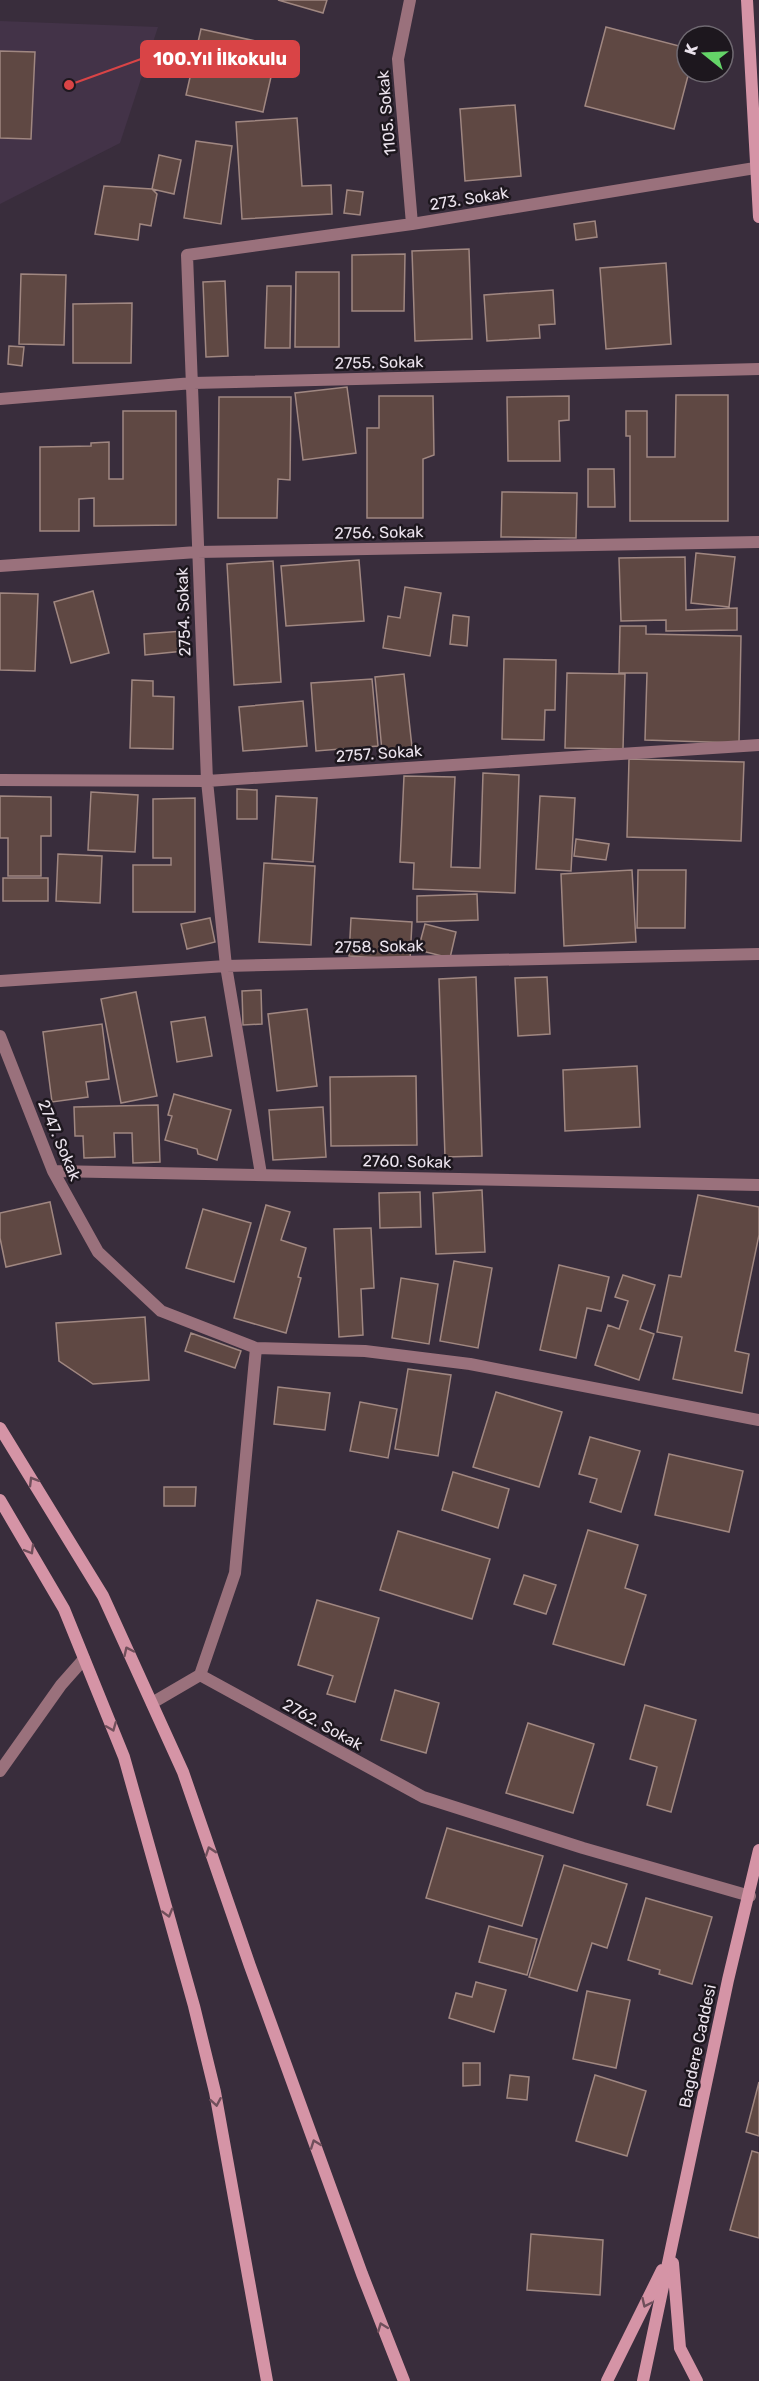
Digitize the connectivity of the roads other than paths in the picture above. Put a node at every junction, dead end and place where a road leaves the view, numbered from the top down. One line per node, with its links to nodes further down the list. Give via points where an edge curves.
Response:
1 (410, 0): 5 (street, 1105. Sokak, via 398,59)
2 (747, 0): 3 (main road)
3 (755, 168): 4 (main road); 5 (street, 273. Sokak)
4 (759, 217)
5 (412, 224): 6 (street, 273. Sokak)
6 (187, 255): 8 (street, 2754. Sokak)
7 (759, 369): 8 (street, 2755. Sokak)
8 (193, 383): 9 (street, 2755. Sokak); 11 (street, 2754. Sokak)
9 (0, 399)
10 (759, 542): 11 (street, 2756. Sokak)
11 (197, 552): 12 (street, 2756. Sokak); 15 (street, 2754. Sokak)
12 (0, 566)
13 (759, 745): 15 (street, 2757. Sokak)
14 (0, 780): 15 (street, 2757. Sokak)
15 (207, 781): 17 (street, 2754. Sokak)
16 (759, 954): 17 (street, 2758. Sokak)
17 (226, 966): 18 (street, 2758. Sokak); 21 (street, 2754. Sokak)
18 (0, 981)
19 (0, 1036): 20 (street, 2747. Sokak)
20 (53, 1171): 21 (street, 2760. Sokak); 23 (street, 2747. Sokak, via 98,1252 161,1311)
21 (261, 1174): 22 (street, 2760. Sokak)
22 (759, 1185)
23 (256, 1348): 24 (street, via 365,1351 470,1364); 28 (street, via 235,1573)
24 (759, 1420)
25 (0, 1428): 29 (main road, one-way to 25, via 103,1596)
26 (0, 1500): 27 (main road, one-way to 27, via 64,1609)
27 (84, 1659): 30 (street); 35 (main road, one-way to 35, via 124,1757 194,2006 215,2092)
28 (200, 1675): 29 (street); 32 (street, 2762. Sokak, via 423,1797)
29 (152, 1703): 34 (main road, one-way to 29, via 250,1966 183,1772)
30 (0, 1771)
31 (759, 1850): 32 (main road, Bagdere Caddesi)
32 (750, 1896): 33 (main road, Bagdere Caddesi, via 728,1980)
33 (671, 2250): 36 (main road, one-way to 36); 37 (main road); 38 (main road, via 680,2348)
34 (405, 2378)
35 (267, 2381)
36 (607, 2381)
37 (643, 2381)
38 (697, 2381)

